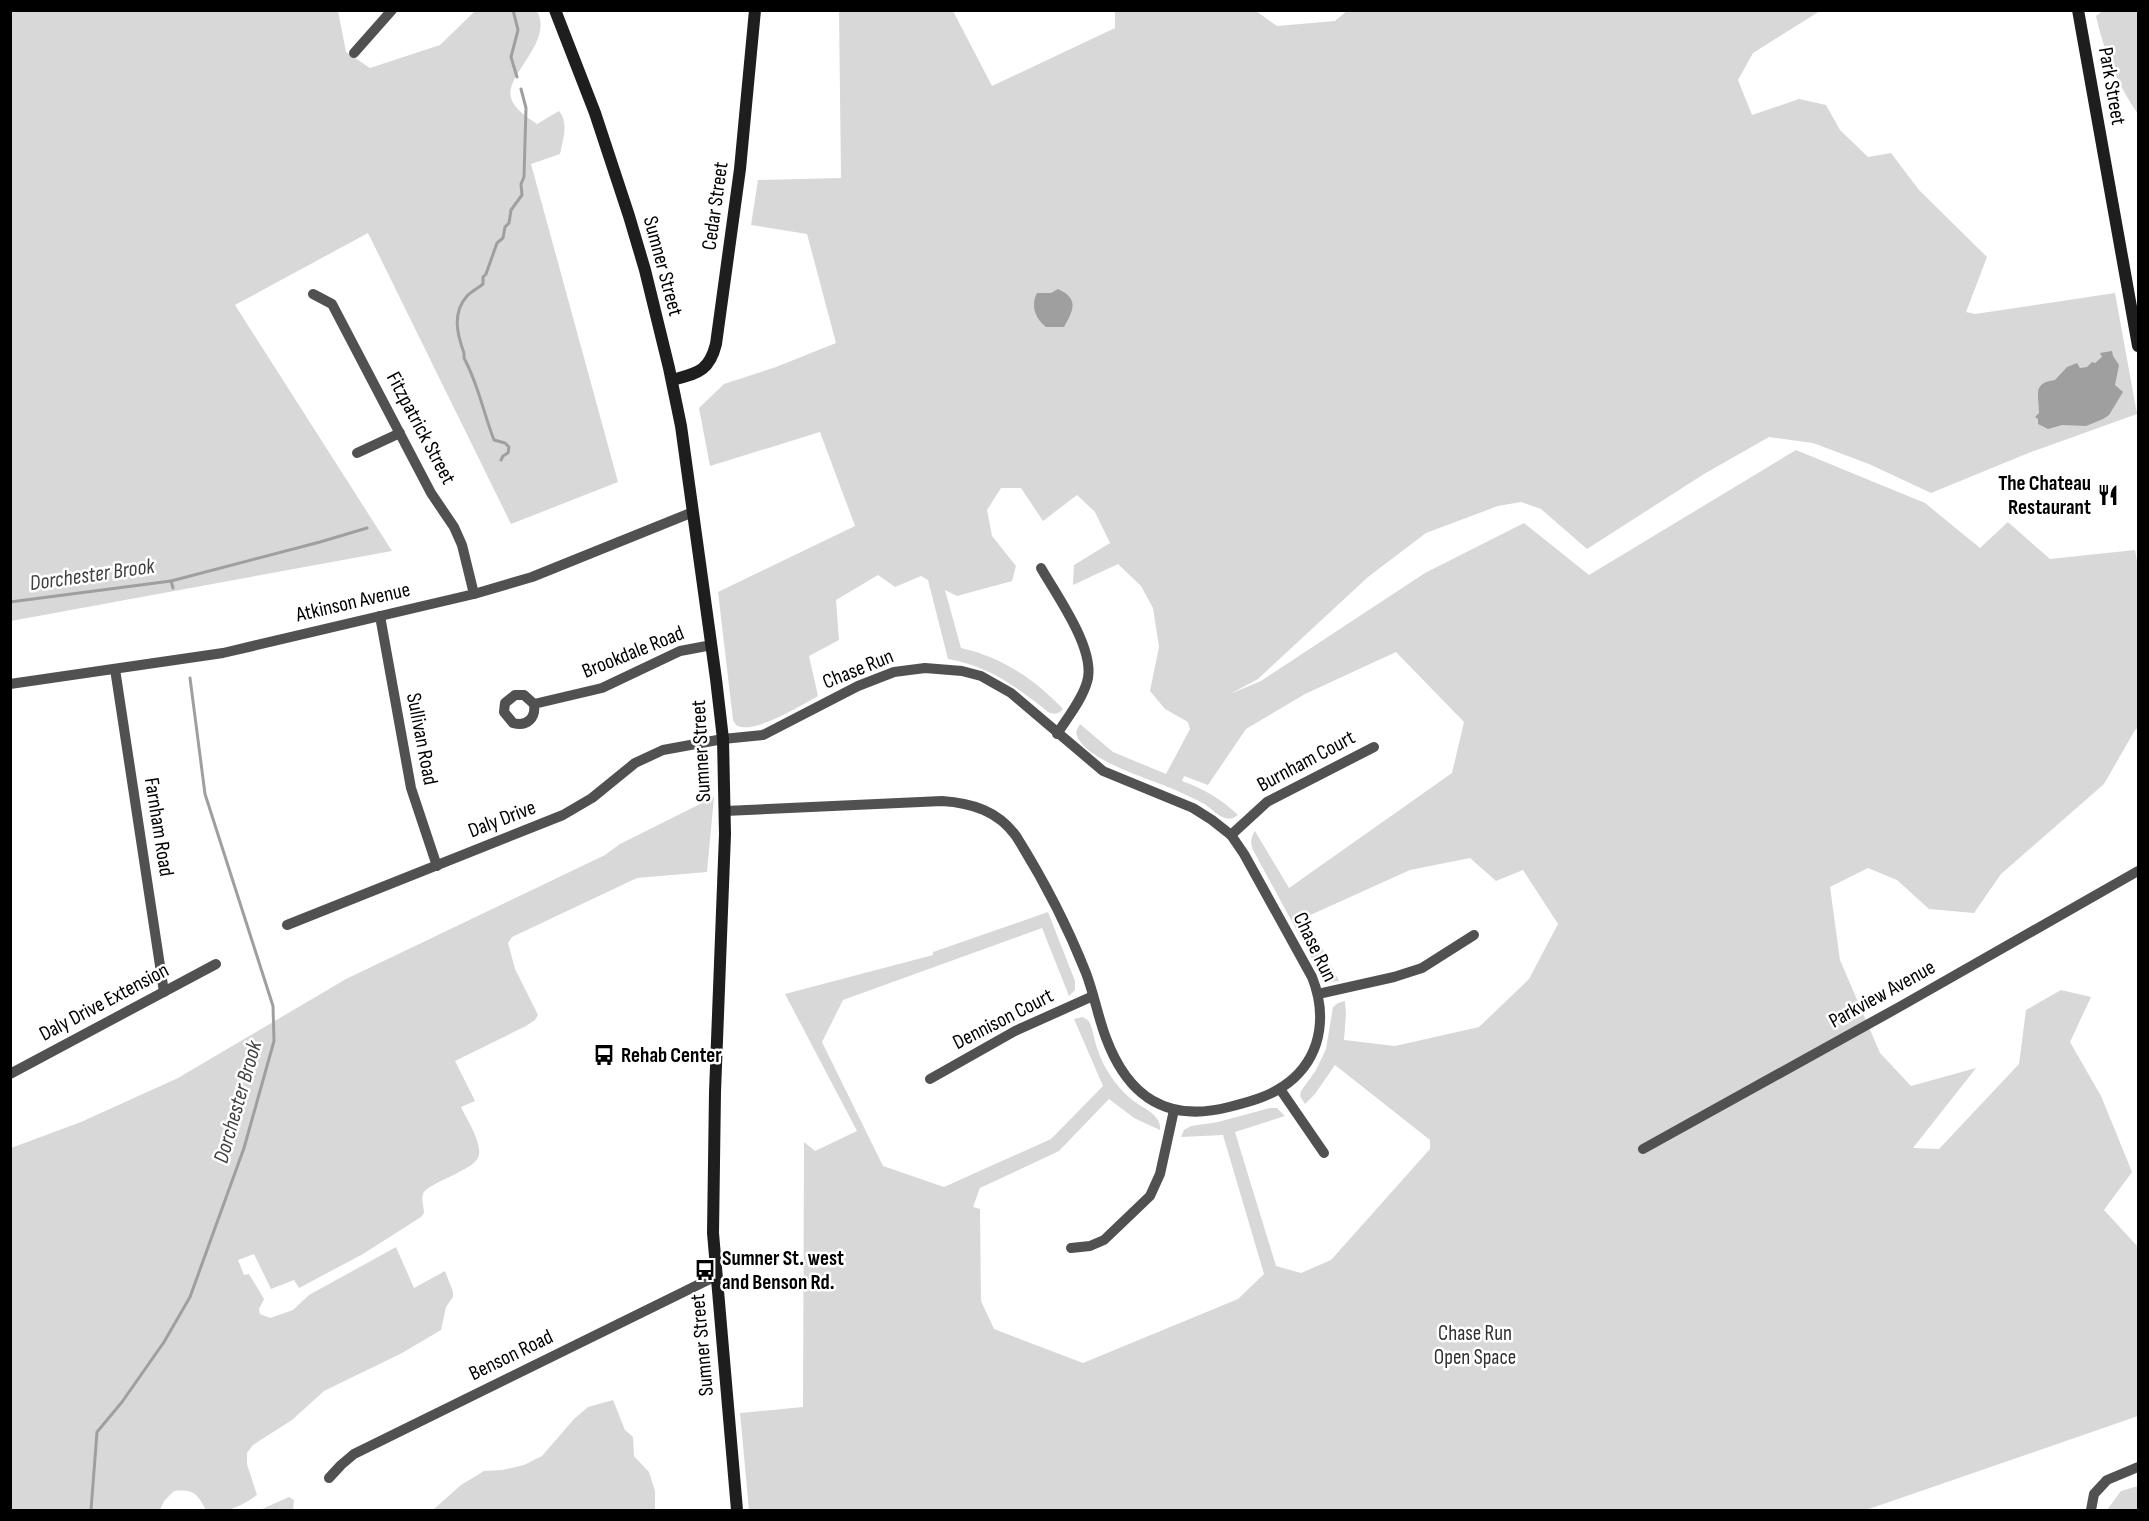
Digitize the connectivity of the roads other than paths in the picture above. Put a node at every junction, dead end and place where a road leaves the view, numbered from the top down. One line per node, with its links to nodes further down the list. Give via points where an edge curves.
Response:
1 (392, 10): 5 (street)
2 (555, 10): 8 (main road, Sumner Street, via 629,216)
3 (755, 10): 8 (main road, Cedar Street, via 740,169 716,344 713,357 702,370)
4 (2078, 10): 7 (main road, Park Street)
5 (354, 53)
6 (313, 294): 9 (street, Fitzpatrick Street, via 332,304)
7 (2139, 346)
8 (672, 380): 11 (main road, Sumner Street)
9 (400, 433): 10 (street); 13 (street, Fitzpatrick Street, via 431,493 454,527)
10 (357, 453)
11 (693, 512): 13 (street, Atkinson Avenue, via 532,577); 15 (main road, Sumner Street)
12 (1041, 568): 19 (street, via 1087,651 1090,668 1087,682)
13 (474, 594): 14 (street, Atkinson Avenue)
14 (380, 616): 16 (street, Atkinson Avenue, via 223,653); 24 (street, Sullivan Road, via 405,765)
15 (712, 645): 18 (street, Brookdale Road, via 680,651 602,688); 20 (main road, Sumner Street)
16 (115, 669): 17 (street, Atkinson Avenue); 29 (street, Farnham Road)
17 (10, 684)
18 (534, 704)
19 (1057, 734): 20 (street, Chase Run, via 1011,693 981,676 925,668 878,677 763,735); 23 (street, Chase Run, via 1102,771 1193,808)
20 (723, 739): 22 (main road, Sumner Street); 24 (street, Daly Drive, via 654,753 572,811)
21 (1374, 747): 23 (street, Burnham Court, via 1267,802)
22 (724, 811): 31 (street, Chase Run, via 929,801 984,809 1010,827 1022,845 1058,909); 39 (main road, Sumner Street, via 713,1177)
23 (1231, 835): 30 (street, Chase Run)
24 (437, 866): 26 (street, Daly Drive)
25 (2139, 871): 36 (street, Parkview Avenue)
26 (286, 925)
27 (1474, 935): 30 (street, via 1433,962 1409,972)
28 (216, 964): 29 (street, Daly Drive Extension)
29 (164, 992): 32 (street, Daly Drive Extension)
30 (1318, 994): 34 (street, Chase Run, via 1320,1031 1315,1050 1298,1074)
31 (1094, 996): 33 (street, Dennison Court, via 1015,1031); 35 (street, Chase Run, via 1112,1052 1127,1078 1144,1096)
32 (10, 1074)
33 (930, 1079)
34 (1280, 1089): 35 (street, Chase Run, via 1222,1109); 37 (street)
35 (1174, 1110): 38 (street, via 1158,1182 1150,1196 1104,1240)
36 (1643, 1149)
37 (1324, 1153)
38 (1071, 1248)
39 (716, 1276): 41 (street, Benson Road, via 354,1454); 42 (main road, Sumner Street)
40 (2139, 1467): 43 (street, via 2107,1480 2094,1494)
41 (329, 1478)
42 (737, 1510)
43 (2091, 1510)

